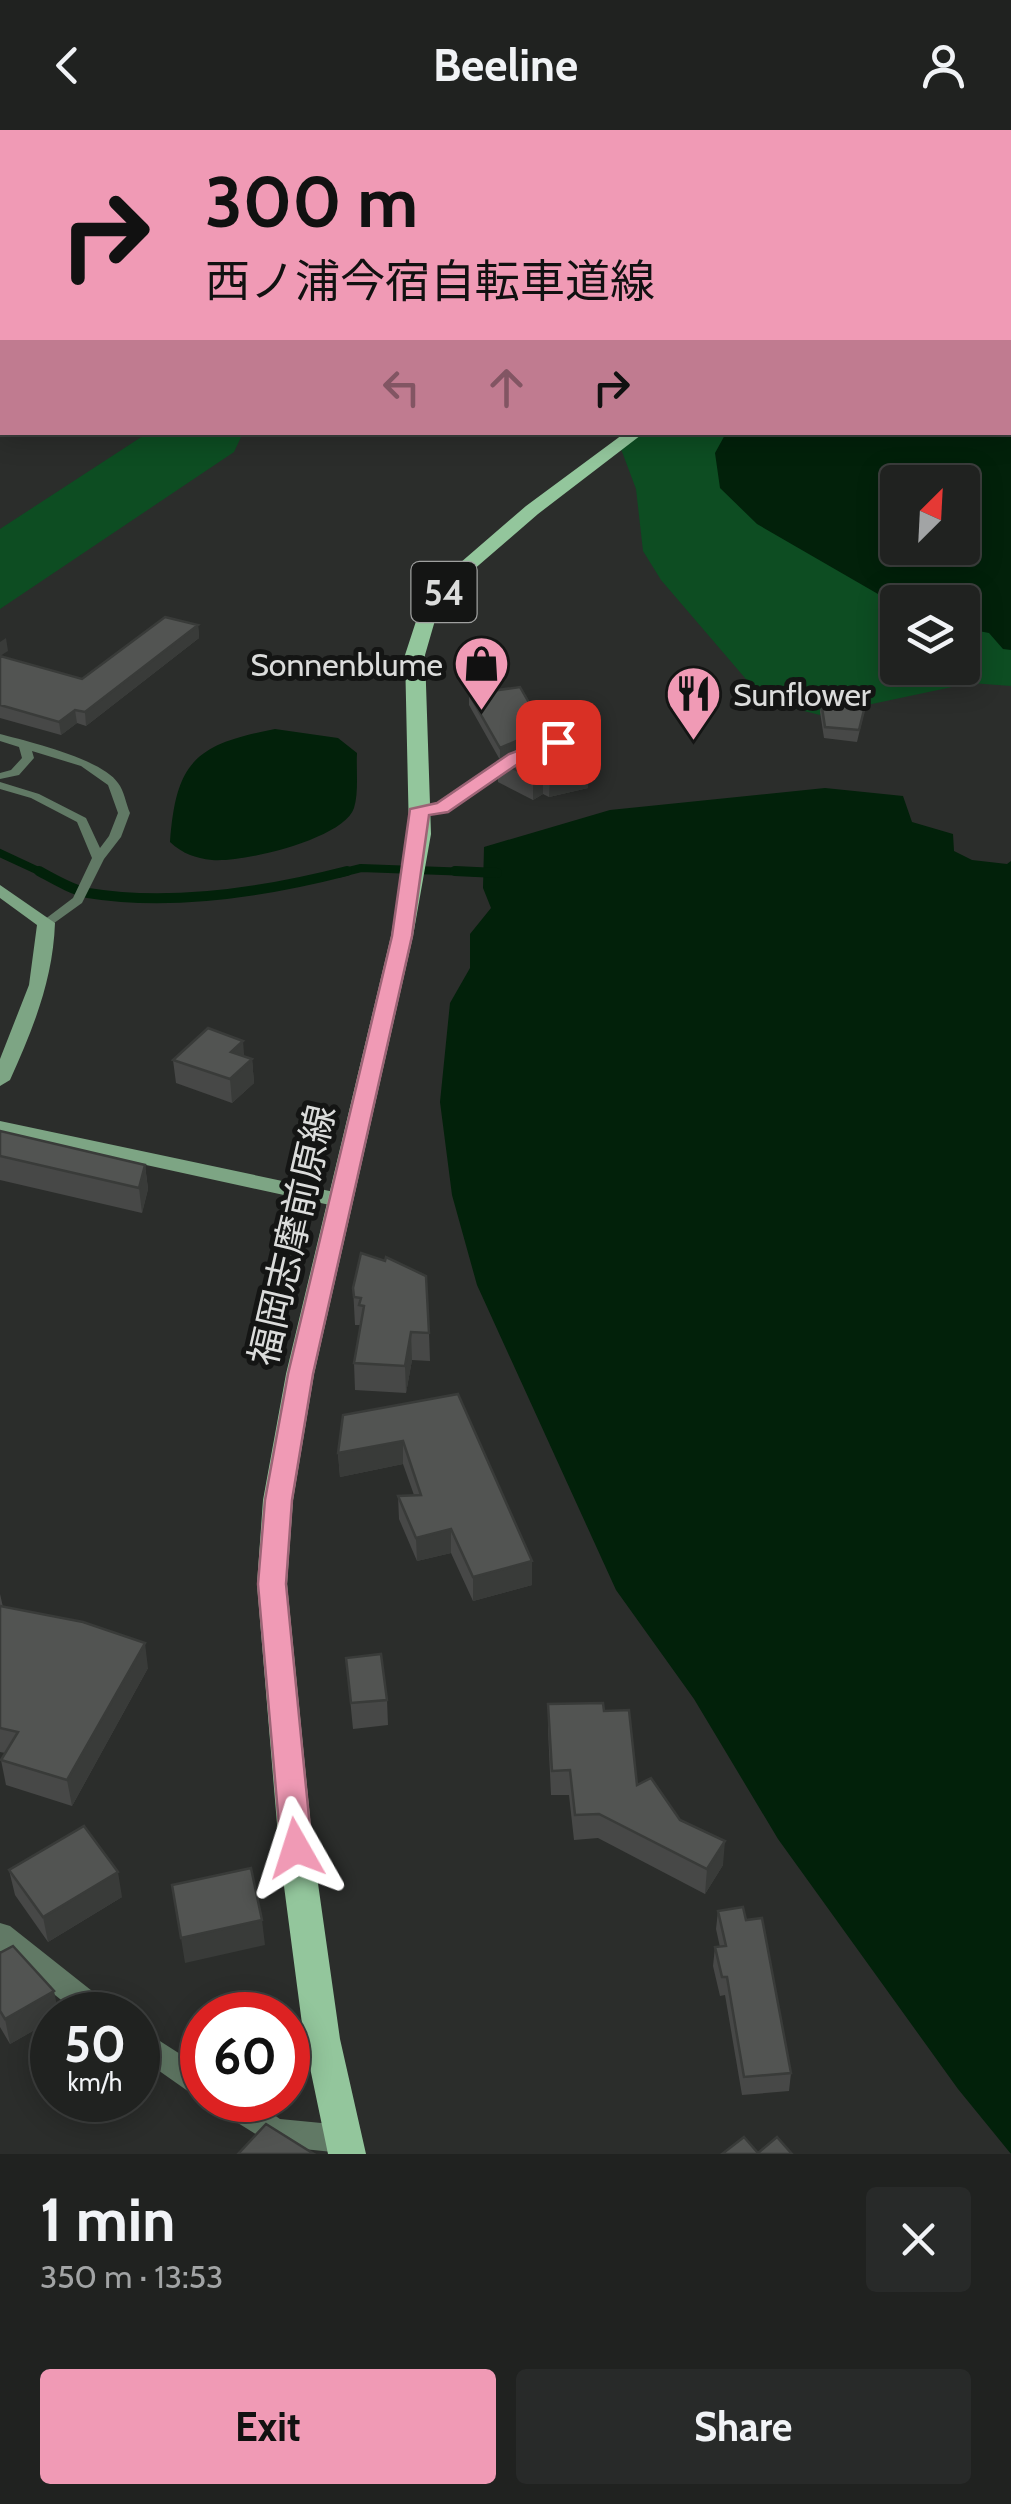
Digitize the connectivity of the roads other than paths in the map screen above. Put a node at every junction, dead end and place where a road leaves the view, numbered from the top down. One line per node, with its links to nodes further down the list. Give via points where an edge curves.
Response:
1 (633, 435): 7 (main road, 福岡志摩前原線 / 54, via 532,510 428,610 414,654)
2 (0, 737): 3 (lane)
3 (24, 744): 5 (lane, via 28,758 15,774); 8 (lane, via 86,764 113,783 124,812)
4 (530, 752): 7 (lane, via 442,808)
5 (0, 776)
6 (0, 785): 8 (lane, via 82,820)
7 (420, 809): 15 (main road, 福岡志摩前原線 / 54, via 409,900)
8 (98, 858): 9 (lane)
9 (90, 872): 11 (lane)
10 (0, 890): 12 (street)
11 (78, 900): 12 (lane)
12 (46, 923): 13 (street, via 38,994)
13 (0, 1080)
14 (0, 1128): 15 (street)
15 (339, 1200): 19 (main road, 福岡志摩前原線 / 54, via 278,1500 272,1584 296,1848)
16 (0, 1935): 17 (street)
17 (72, 1992)
18 (260, 2122): 19 (street, via 275,2132)
19 (344, 2147)

